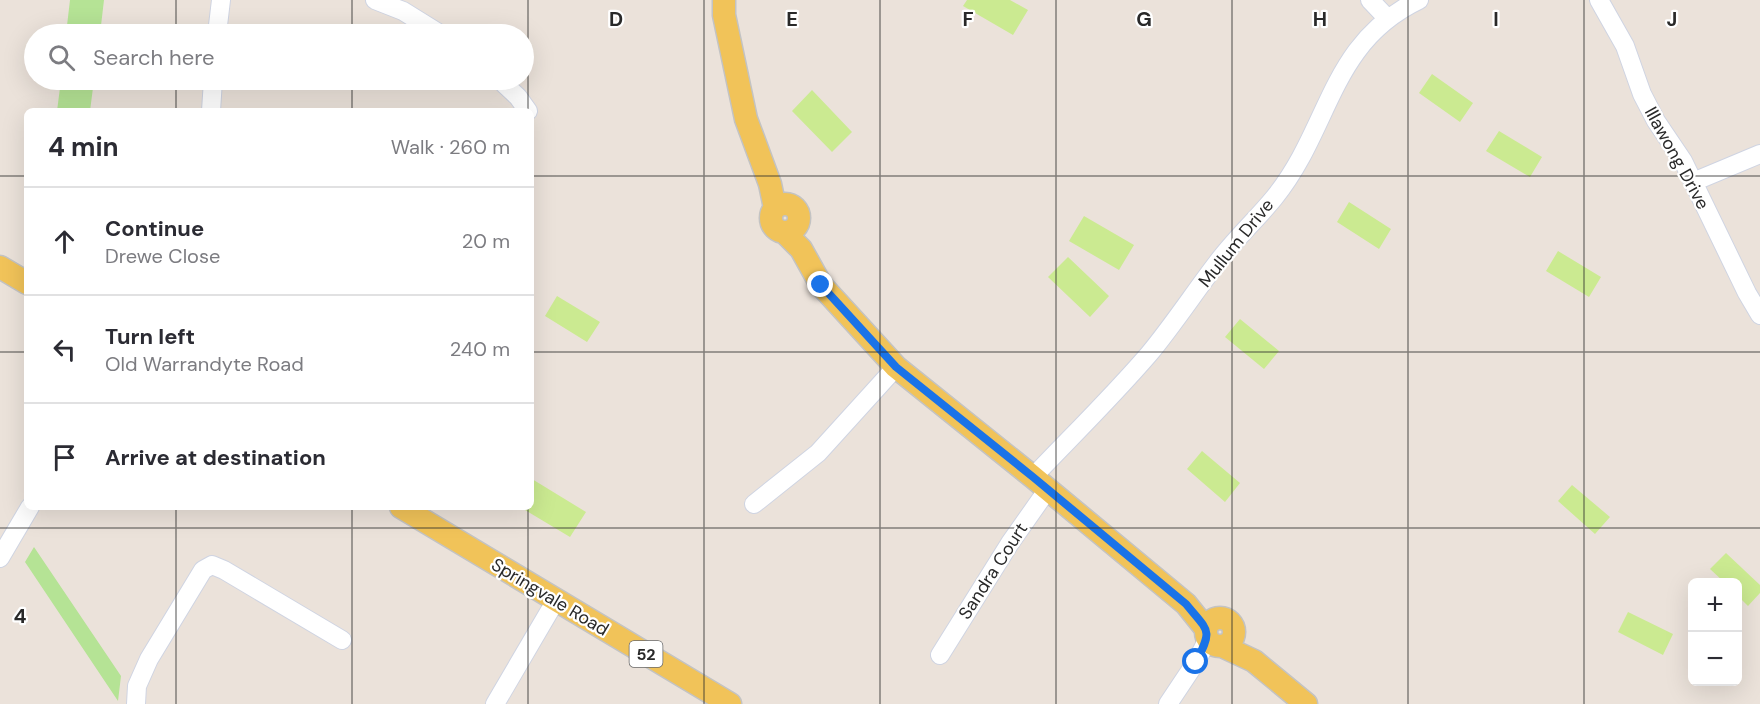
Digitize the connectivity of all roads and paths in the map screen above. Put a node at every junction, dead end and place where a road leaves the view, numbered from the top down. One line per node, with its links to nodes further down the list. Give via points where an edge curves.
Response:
1 (221, 0): 8 (street)
2 (375, 0): 9 (street)
3 (724, 0): 19 (main road, via 746,119 770,184 821,285)
4 (1370, 0): 7 (street)
5 (1419, 0): 7 (street, Mullum Drive)
6 (1599, 0): 15 (street, Illawong Drive, via 1625,46 1642,94)
7 (1388, 19): 20 (street, Mullum Drive, via 1349,60 1301,159 1274,197)
8 (218, 24)
9 (424, 24)
10 (212, 90): 12 (street)
11 (511, 90): 13 (street)
12 (211, 108)
13 (526, 108)
14 (1760, 154): 15 (street)
15 (1694, 182): 18 (street, Illawong Drive)
16 (0, 267): 17 (main road)
17 (24, 281)
18 (1760, 315)
19 (896, 367): 20 (main road); 21 (street, via 818,453)
20 (1041, 483): 26 (main road, via 1186,604); 28 (street, Sandra Court, via 1015,535)
21 (754, 504)
22 (28, 510): 24 (street)
23 (406, 510): 25 (main road, Springvale Road / 52)
24 (0, 558)
25 (556, 600): 30 (street); 31 (main road, Springvale Road / 52)
26 (1217, 635): 32 (street); 33 (main road)
27 (342, 640): 29 (street, via 212,565 203,570 149,659 137,686)
28 (940, 655)
29 (136, 704)
30 (495, 704)
31 (730, 704)
32 (1168, 704)
33 (1306, 704)

